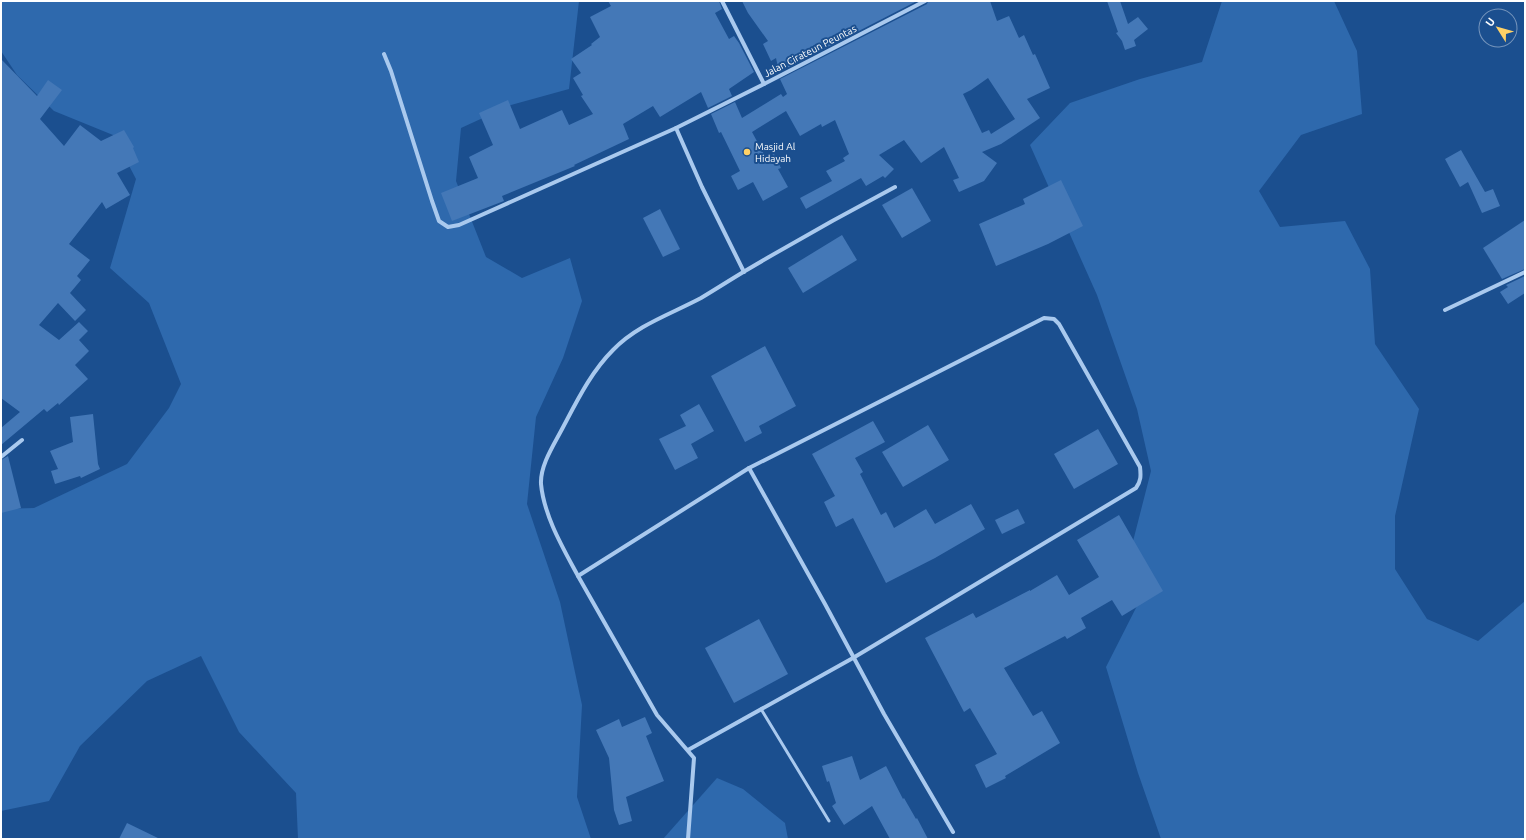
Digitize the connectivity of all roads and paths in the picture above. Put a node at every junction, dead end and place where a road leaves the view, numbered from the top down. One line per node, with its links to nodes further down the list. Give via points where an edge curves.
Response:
1 (722, 1): 4 (street, Jalan Cirateun Peuntas)
2 (925, 1): 4 (street, Jalan Cirateun Peuntas)
3 (384, 54): 5 (street, via 439,222 448,227 465,222)
4 (764, 84): 5 (street)
5 (676, 128): 7 (street)
6 (895, 187): 7 (street, via 838,216)
7 (744, 272): 13 (street, via 701,298 642,327 614,348 584,388 552,448 543,468 541,482 545,504 561,545)
8 (1525, 272): 9 (street)
9 (1445, 310)
10 (22, 440): 11 (street)
11 (1, 456)
12 (749, 468): 13 (street); 14 (street); 14 (street, via 1044,318 1054,319 1059,324 1140,467 1140,483 1132,492)
13 (578, 576): 16 (street, via 657,714)
14 (853, 658): 15 (street); 18 (street)
15 (762, 709): 16 (street); 17 (lane)
16 (688, 750): 19 (street, via 695,761)
17 (829, 821)
18 (953, 832)
19 (688, 839)

